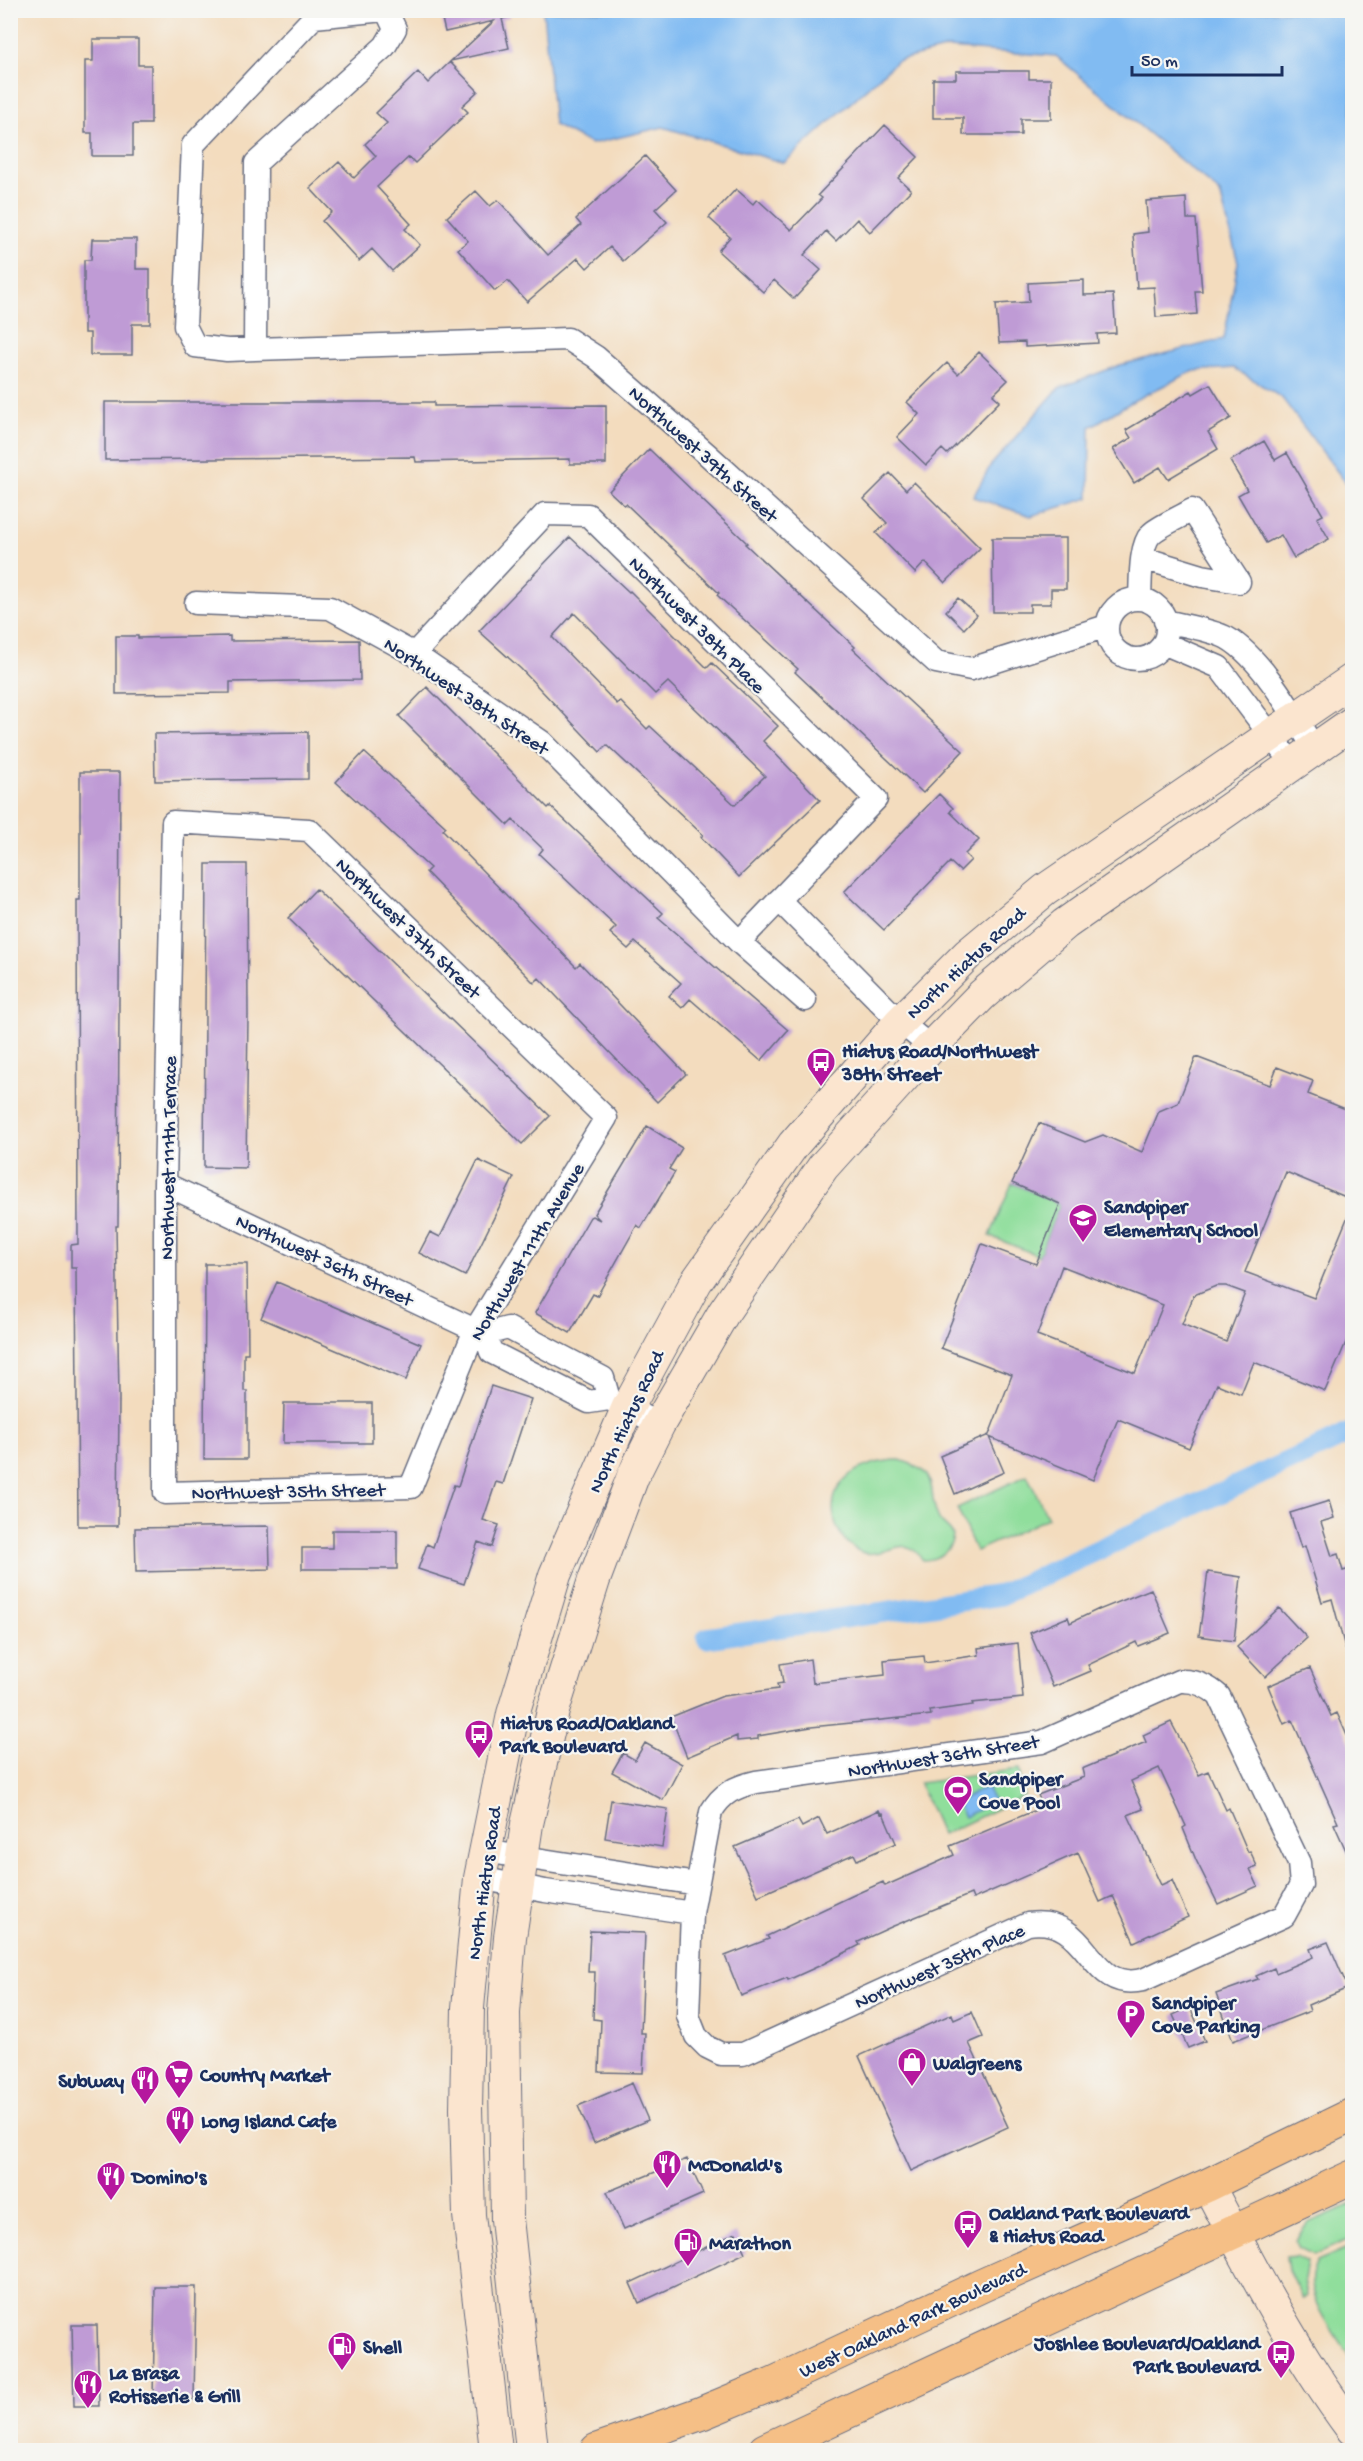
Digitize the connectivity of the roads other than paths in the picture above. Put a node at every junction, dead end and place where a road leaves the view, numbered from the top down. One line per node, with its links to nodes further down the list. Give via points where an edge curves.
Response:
1 (385, 10): 2 (street, Northwest 39th Street, via 395,28 386,46 256,164); 2 (street, Northwest 39th Street, via 314,17 193,145 185,326 195,346)
2 (255, 349): 7 (street, Northwest 39th Street, via 568,339 596,357 708,455 936,662 971,669)
3 (1143, 558): 4 (street)
4 (1140, 600): 6 (street, via 1160,610); 7 (street, via 1128,600 1118,606)
5 (196, 603): 10 (street, Northwest 38th Street, via 330,608)
6 (1165, 621): 8 (street); 9 (street)
7 (1107, 626): 9 (street, via 1113,648 1133,659 1145,658)
8 (1227, 638): 11 (street); 13 (street, via 1253,660)
9 (1163, 644): 11 (street)
10 (414, 654): 18 (street, Northwest 38th Place, via 545,514 588,515 876,799); 19 (street, Northwest 38th Street, via 542,742)
11 (1208, 662): 15 (street, via 1219,667)
12 (1353, 680): 13 (main road, North Hiatus Road)
13 (1296, 719): 15 (main road, North Hiatus Road); 16 (street)
14 (1353, 723): 16 (main road, North Hiatus Road)
15 (1270, 736): 16 (street); 21 (main road, North Hiatus Road, via 1045,890 968,954)
16 (1304, 757): 22 (main road, North Hiatus Road, via 1065,924 981,995)
17 (173, 822): 23 (street, Northwest 37th Street, via 309,830); 24 (street, Northwest 111th Terrace)
18 (779, 900): 19 (street); 21 (street)
19 (740, 942): 20 (street, Northwest 38th Street)
20 (805, 1000)
21 (900, 1022): 22 (street); 26 (main road, North Hiatus Road, via 794,1145 691,1289)
22 (931, 1047): 27 (main road, North Hiatus Road, via 823,1167 724,1312)
23 (606, 1118): 25 (street, Northwest 111th Avenue)
24 (165, 1184): 25 (street, Northwest 36th Street); 29 (street, Northwest 111th Terrace)
25 (480, 1332): 26 (street, via 508,1328 603,1378); 28 (street, Northwest 111th Avenue)
26 (618, 1404): 27 (street); 30 (main road, North Hiatus Road, via 555,1575 513,1714)
27 (659, 1425): 31 (main road, North Hiatus Road, via 633,1476 594,1580 553,1711)
28 (411, 1487): 29 (street, Northwest 35th Street)
29 (165, 1493)
30 (482, 1864): 31 (street); 40 (main road, North Hiatus Road, via 468,2008 467,2145 469,2215)
31 (520, 1871): 32 (street); 34 (street); 41 (main road, North Hiatus Road, via 504,2013 507,2219)
32 (697, 1884): 33 (street, Northwest 36th Street, via 711,1812 728,1791 756,1782 1042,1742 1165,1685 1185,1680 1202,1684 1219,1696 1301,1868); 34 (street)
33 (1299, 1892): 34 (street, Northwest 35th Place, via 1284,1916 1143,1980 1130,1982 1110,1976 1062,1927 1028,1924 743,2054 721,2054 707,2047 696,2036 688,2016)
34 (692, 1913)
35 (1353, 2115): 37 (main road, West Oakland Park Boulevard)
36 (1353, 2177): 38 (main road)
37 (1208, 2185): 38 (main road); 42 (main road, West Oakland Park Boulevard, via 772,2384)
38 (1233, 2233): 39 (main road, via 1330,2400); 43 (main road)
39 (1353, 2429)
40 (496, 2451)
41 (532, 2451)
42 (597, 2451)
43 (765, 2451)

